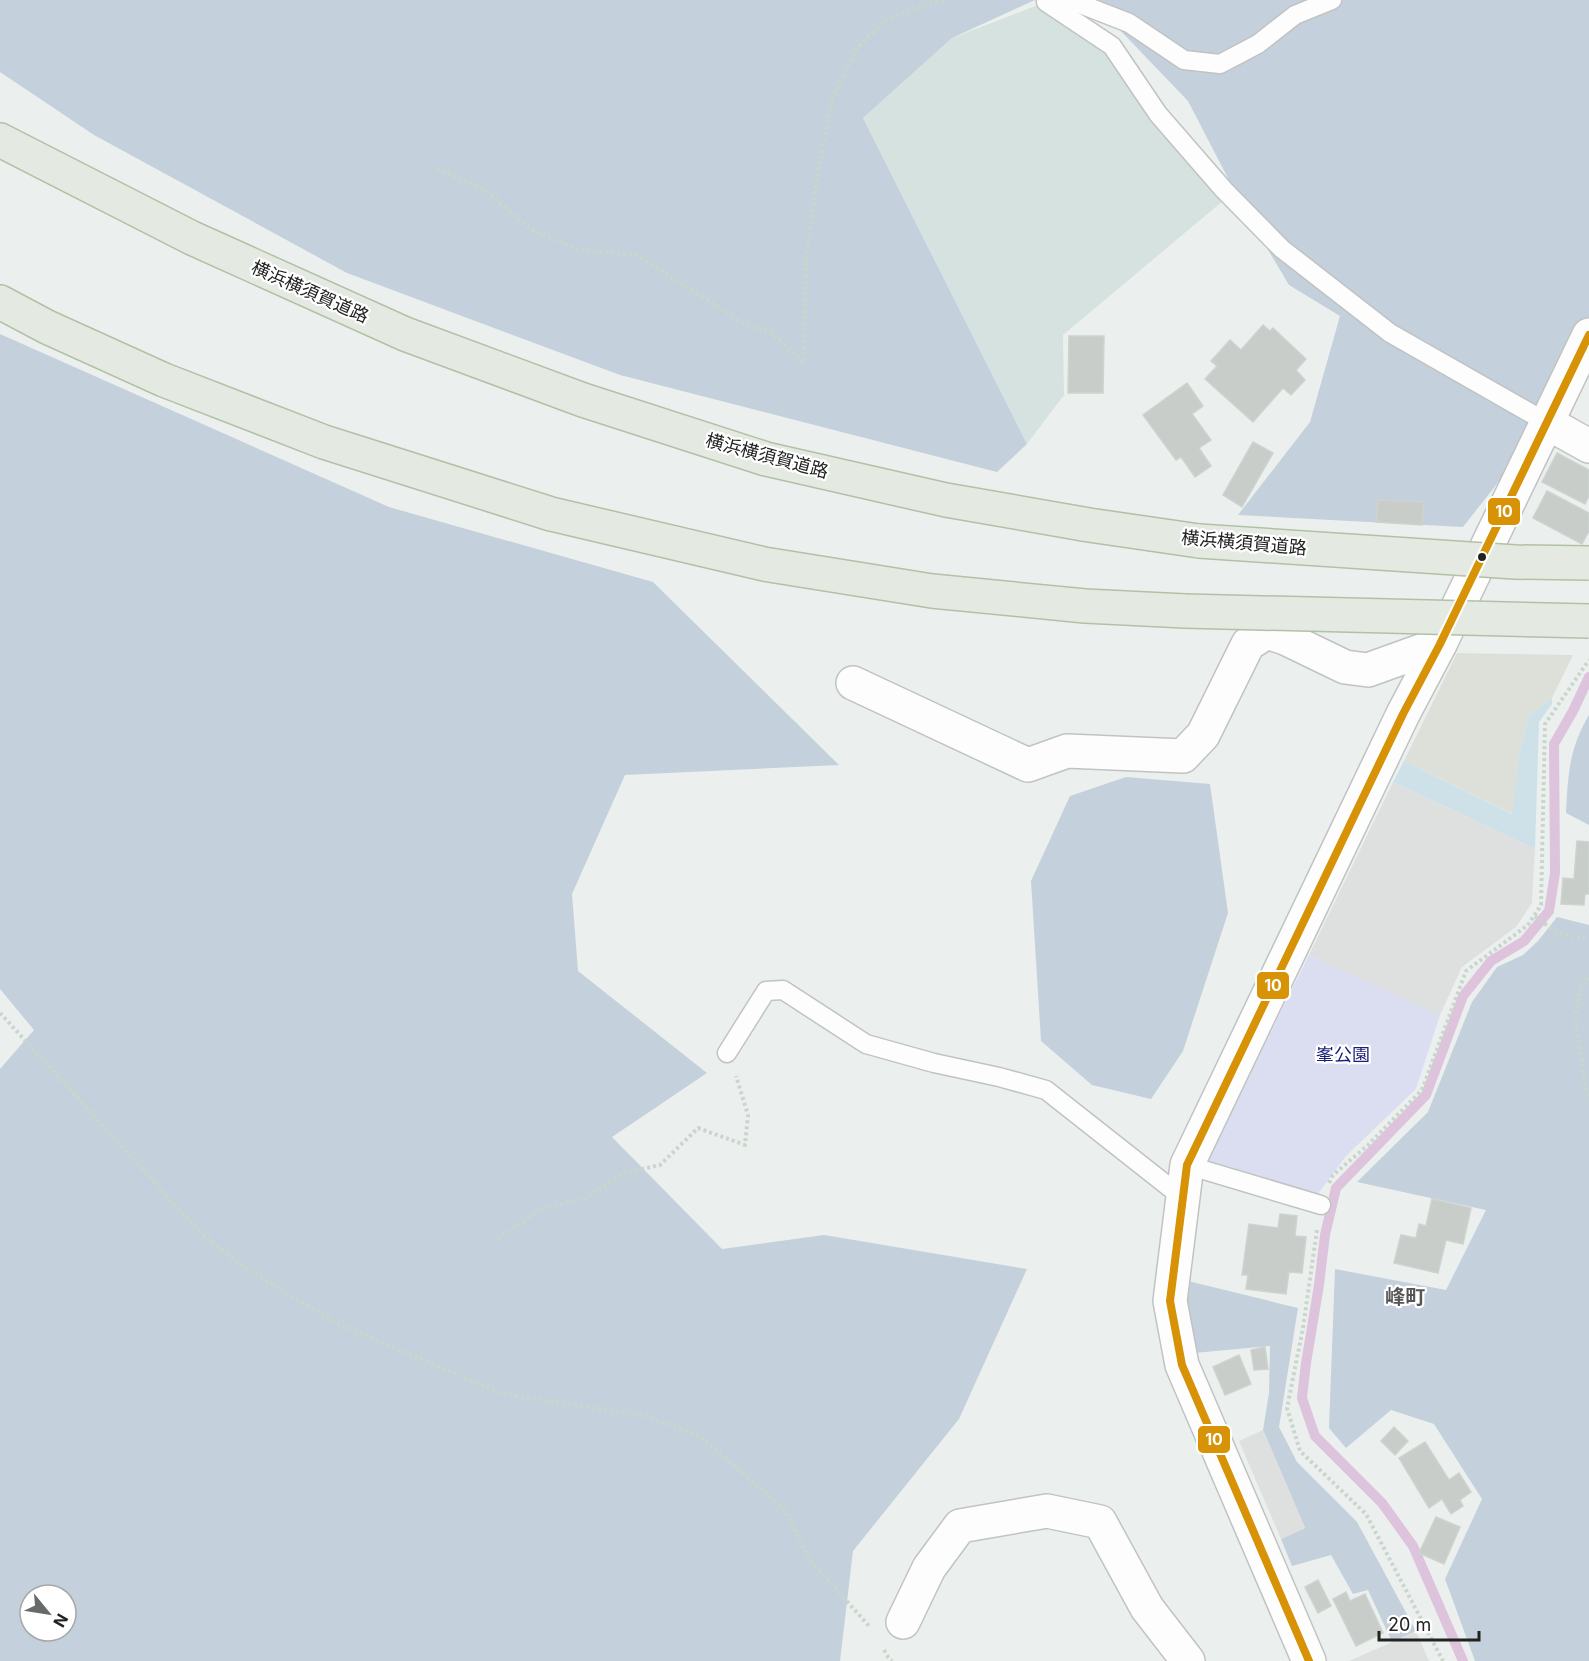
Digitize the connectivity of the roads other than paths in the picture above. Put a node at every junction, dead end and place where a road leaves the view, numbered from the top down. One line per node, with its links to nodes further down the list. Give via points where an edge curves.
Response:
1 (1332, 0): 5 (lane, via 1295,15 1258,44 1220,64 1184,60 1129,24 1078,3 1046,2 1112,46 1158,114 1282,249 1390,333)
2 (0, 140): 7 (highway, 横浜横須賀道路, bridge, via 192,238 405,334 583,400 766,459 946,500 1199,541 1515,562)
3 (0, 302): 8 (highway, bridge, via 164,380 324,442 551,513 764,564 932,591 1086,606)
4 (1589, 335): 5 (street)
5 (1546, 422): 6 (street); 9 (street)
6 (1589, 446)
7 (1589, 563)
8 (1589, 621)
9 (1440, 644): 10 (street, via 1368,670 1345,667 1267,632 1248,644 1203,735 1183,756 1067,751 1028,765); 12 (street)
10 (853, 683)
11 (728, 1053): 13 (lane, via 766,991 783,990 866,1044 1046,1090)
12 (1186, 1165): 13 (street); 14 (lane)
13 (1183, 1198): 17 (street, via 1170,1301 1182,1365)
14 (1321, 1205)
15 (888, 1628): 16 (street, via 960,1527 1047,1511 1101,1522 1147,1608)
16 (1188, 1661)
17 (1310, 1661)

